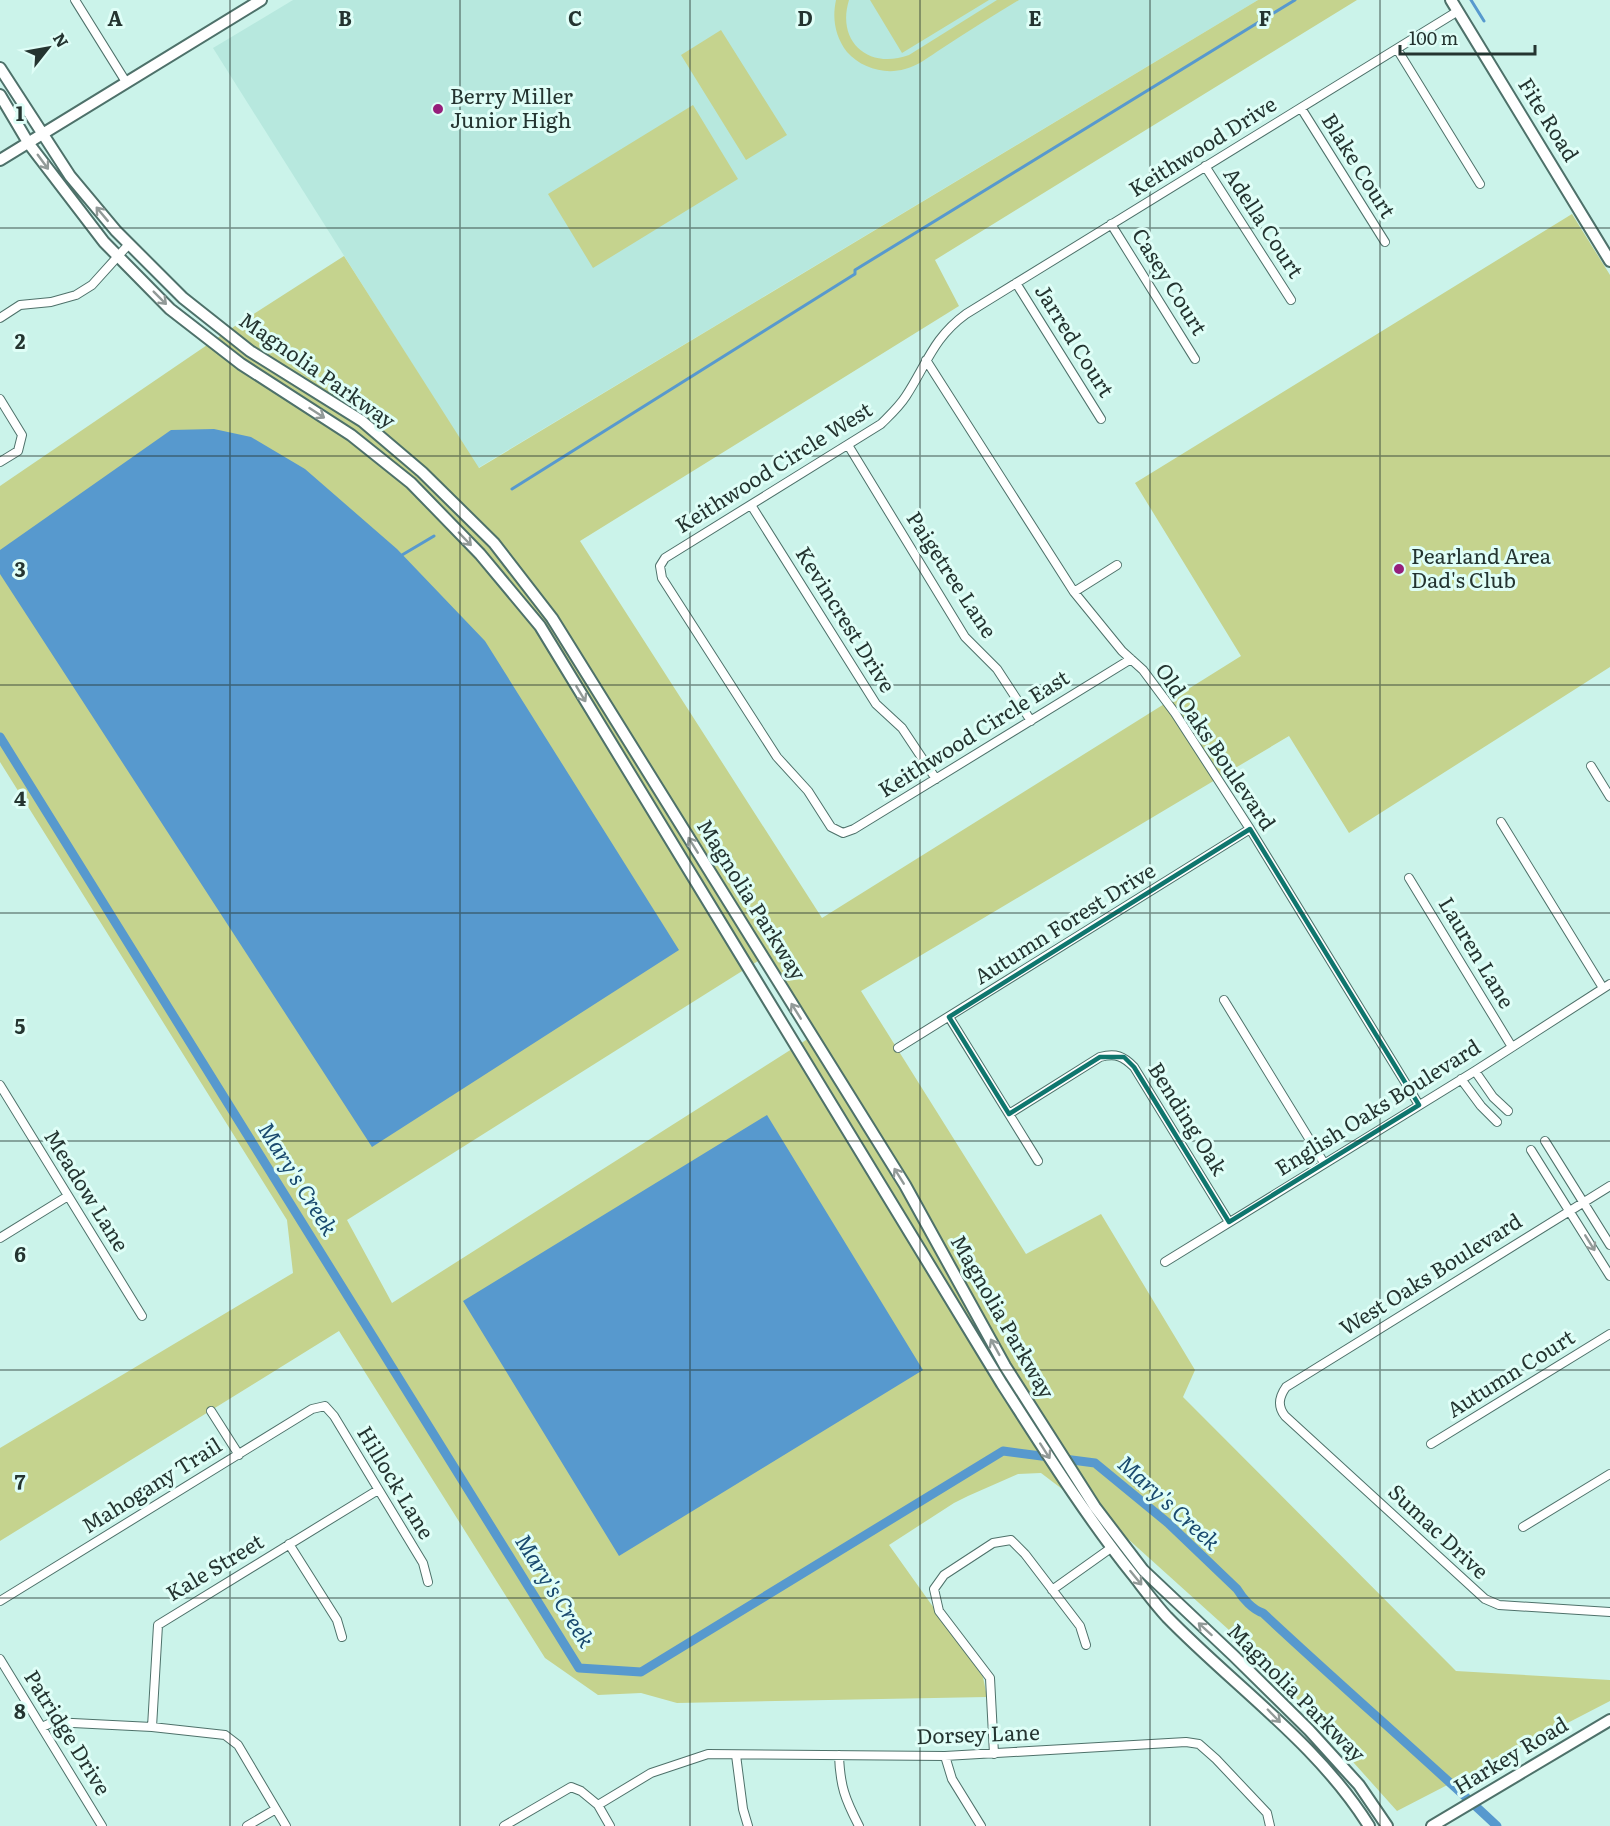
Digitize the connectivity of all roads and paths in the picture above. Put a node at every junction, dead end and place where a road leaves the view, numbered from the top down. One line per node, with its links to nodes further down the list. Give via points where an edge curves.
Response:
1 (75, 0): 7 (street)
2 (261, 0): 7 (street)
3 (1451, 0): 4 (street, Fite Road)
4 (1458, 11): 5 (street, Keithwood Drive); 19 (street, Fite Road)
5 (1397, 49): 9 (street, Keithwood Drive); 14 (street)
6 (0, 69): 10 (street, Magnolia Parkway)
7 (126, 82): 10 (street)
8 (0, 95): 11 (street, Magnolia Parkway)
9 (1301, 108): 13 (street, Keithwood Drive); 16 (street, Blake Court)
10 (42, 135): 11 (street); 17 (street, Magnolia Parkway, one-way to 10, via 69,176)
11 (29, 144): 12 (street); 18 (street, Magnolia Parkway, one-way to 18)
12 (0, 160)
13 (1205, 166): 15 (street, Keithwood Drive); 21 (street, Adella Court)
14 (1480, 184)
15 (1111, 224): 20 (street, Keithwood Drive); 25 (street, Casey Court)
16 (1385, 242)
17 (129, 244): 18 (street); 29 (street, Magnolia Parkway, via 183,298 250,351 362,422)
18 (118, 256): 23 (street, via 92,285 76,296 20,305); 31 (street, Magnolia Parkway, one-way to 31, via 170,309)
19 (1610, 261)
20 (1016, 283): 22 (street, Keithwood Drive); 27 (street, Jarred Court)
21 (1291, 300)
22 (966, 314): 24 (street, Keithwood Circle West, via 943,333)
23 (0, 318)
24 (926, 360): 28 (street, Keithwood Circle West, via 894,411); 34 (street, Old Oaks Boulevard)
25 (1195, 360)
26 (0, 399): 30 (street, via 22,435 18,451)
27 (1101, 419)
28 (848, 445): 32 (street, Keithwood Circle West); 38 (street, Paigetree Lane, via 965,637 997,669)
29 (402, 456): 31 (street); 35 (street, Magnolia Parkway, via 494,543)
30 (0, 462)
31 (392, 468): 36 (street, Magnolia Parkway, one-way to 36, via 480,554)
32 (751, 505): 40 (street, Kevincrest Drive, via 876,704 902,728); 44 (street, Keithwood Circle West, via 665,558 660,572 777,757 808,791)
33 (1117, 565): 34 (street)
34 (1074, 592): 37 (street, Old Oaks Boulevard)
35 (540, 603): 36 (street); 46 (street, Magnolia Parkway, one-way to 35)
36 (528, 612): 47 (street, Magnolia Parkway, one-way to 47)
37 (1131, 659): 38 (street, Keithwood Circle East); 43 (street, Old Oaks Boulevard, via 1161,693)
38 (1030, 721): 40 (street, Keithwood Circle East)
39 (1591, 766): 41 (street)
40 (936, 778): 44 (street, Keithwood Circle East, via 854,829)
41 (1610, 797)
42 (1501, 822): 48 (street)
43 (1250, 829): 50 (street, Autumn Forest Drive); 58 (street, Old Oaks Boulevard)
44 (834, 830)
45 (1409, 878): 51 (street, Lauren Lane)
46 (752, 940): 47 (street); 55 (street, Magnolia Parkway, one-way to 46)
47 (736, 949): 57 (street, Magnolia Parkway)
48 (1606, 986): 51 (street, English Oaks Boulevard)
49 (1224, 1000): 65 (street)
50 (950, 1017): 52 (street, Autumn Forest Drive); 60 (street)
51 (1512, 1047): 53 (street, English Oaks Boulevard)
52 (898, 1048)
53 (1475, 1071): 54 (street, English Oaks Boulevard); 59 (street)
54 (1461, 1079): 58 (street, English Oaks Boulevard); 61 (street)
55 (842, 1084): 57 (street); 114 (street, Magnolia Parkway, one-way to 55, via 1359,1785 1309,1730 1143,1570 1084,1490 1005,1366 905,1185)
56 (0, 1085): 67 (street, Meadow Lane)
57 (825, 1094): 86 (street, Magnolia Parkway, one-way to 86, via 1015,1404)
58 (1419, 1105): 65 (street, English Oaks Boulevard)
59 (1508, 1111)
60 (1010, 1114): 64 (street); 70 (street, Bending Oak, via 1100,1057 1124,1057 1134,1067)
61 (1497, 1122)
62 (1545, 1142): 68 (street)
63 (1531, 1150): 69 (street)
64 (1038, 1161)
65 (1324, 1163): 70 (street, English Oaks Boulevard)
66 (1610, 1186): 68 (street, West Oaks Boulevard)
67 (68, 1196): 71 (street); 75 (street, Meadow Lane)
68 (1585, 1202): 69 (street, West Oaks Boulevard); 72 (street)
69 (1569, 1211): 74 (street, one-way to 74); 77 (street, West Oaks Boulevard, via 1286,1387)
70 (1229, 1222): 73 (street, English Oaks Boulevard)
71 (0, 1238)
72 (1610, 1245)
73 (1165, 1262)
74 (1610, 1276)
75 (142, 1316)
76 (1610, 1334): 80 (street, Autumn Court)
77 (1279, 1401): 90 (street, Sumac Drive, via 1285,1416 1485,1599 1499,1605)
78 (325, 1406): 81 (street, Mahogany Trail, via 312,1409); 83 (street, Hillock Lane)
79 (211, 1411): 81 (street)
80 (1431, 1444)
81 (239, 1455): 89 (street, Mahogany Trail)
82 (1610, 1474): 84 (street)
83 (378, 1490): 85 (street, Kale Street); 87 (street, Hillock Lane, via 423,1563)
84 (1523, 1527)
85 (290, 1544): 91 (street, via 337,1620); 96 (street, Kale Street, via 158,1625)
86 (1111, 1548): 88 (street); 113 (street, Magnolia Parkway, one-way to 113, via 1165,1615 1269,1710 1340,1786)
87 (428, 1582)
88 (1052, 1590): 92 (street, via 1080,1626); 97 (street, via 1011,1540 993,1542 944,1575 934,1589 939,1611 990,1678)
89 (0, 1601)
90 (1610, 1612)
91 (342, 1637)
92 (1086, 1645)
93 (0, 1659): 95 (street, Patridge Drive)
94 (1610, 1720): 103 (street, Harkey Road)
95 (42, 1727): 96 (street, via 53,1722); 104 (street, Patridge Drive)
96 (152, 1727): 102 (street, via 225,1735 238,1746)
97 (994, 1754): 100 (street, Dorsey Lane); 112 (street, Dorsey Lane, via 1199,1744 1255,1798 1267,1813)
98 (736, 1755): 99 (street, Dorsey Lane); 101 (street, Dorsey Lane, via 708,1754 651,1773); 109 (street)
99 (839, 1755): 100 (street, Dorsey Lane); 110 (street, via 840,1780)
100 (945, 1756): 111 (street, via 951,1779)
101 (598, 1805): 107 (street, via 571,1787); 108 (street)
102 (276, 1809): 105 (street); 106 (street)
103 (1437, 1823)
104 (102, 1826)
105 (247, 1826)
106 (286, 1826)
107 (504, 1826)
108 (610, 1826)
109 (748, 1826)
110 (859, 1826)
111 (981, 1826)
112 (1270, 1826)
113 (1369, 1826)
114 (1387, 1826)

